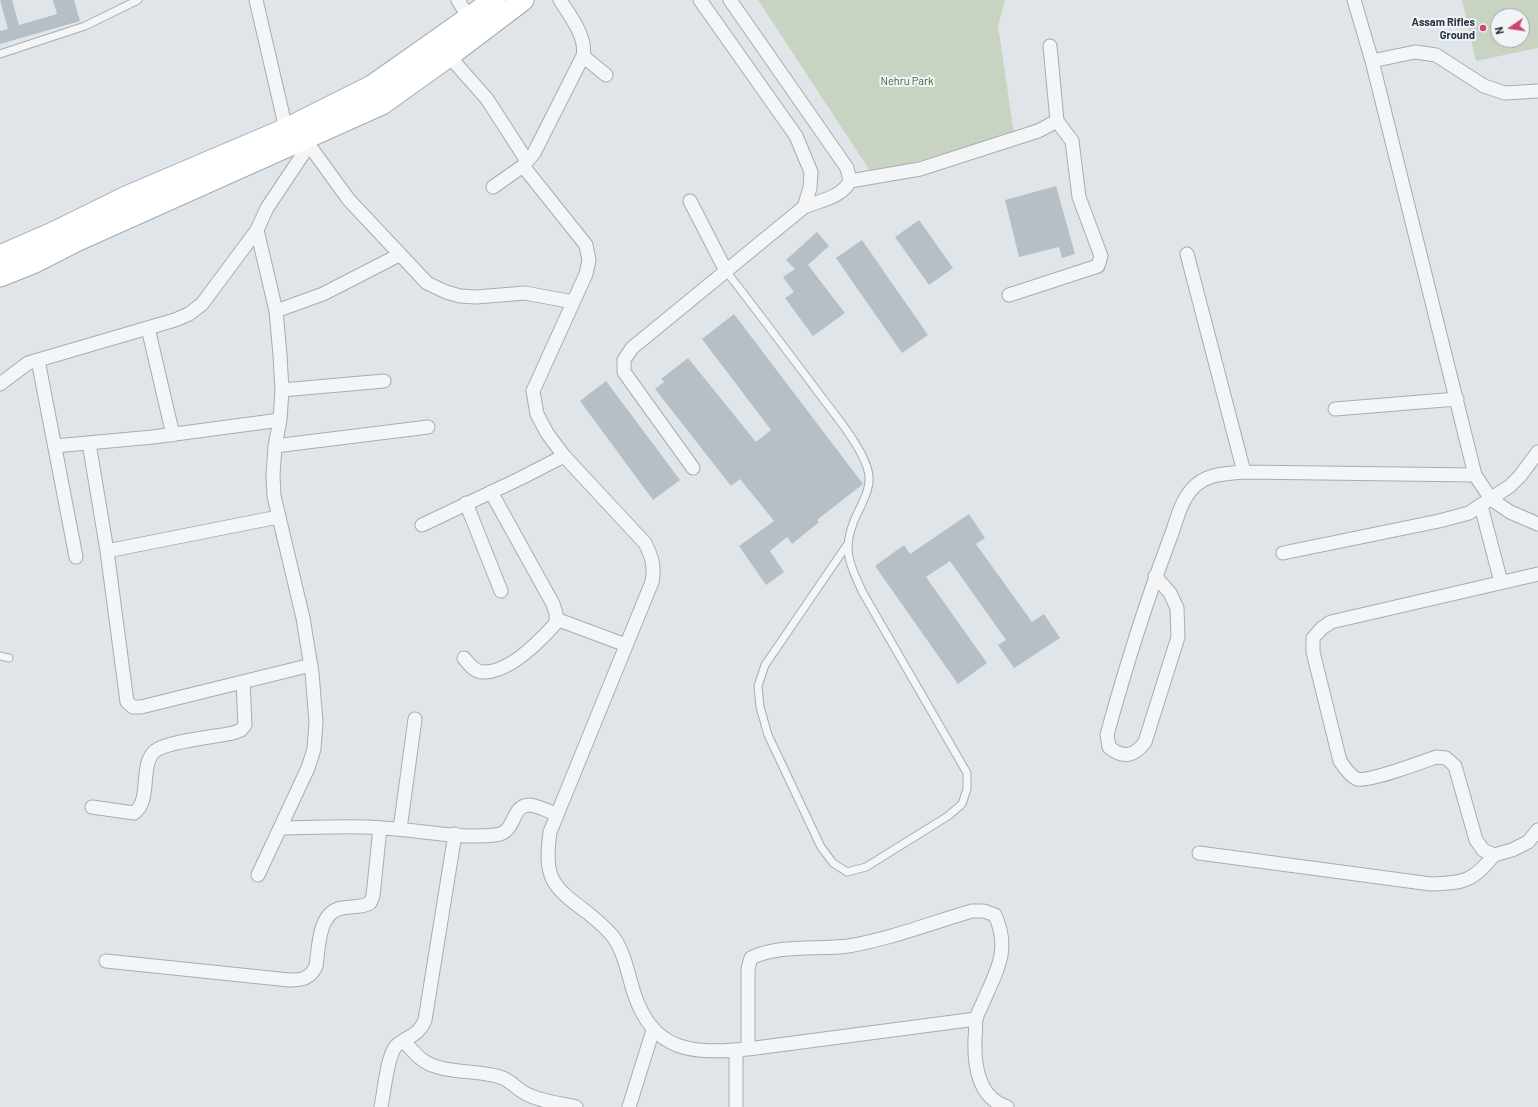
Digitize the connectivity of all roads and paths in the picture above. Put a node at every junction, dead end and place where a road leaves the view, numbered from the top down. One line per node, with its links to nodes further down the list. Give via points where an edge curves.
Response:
1 (138, 0): 12 (lane, via 85,26)
2 (256, 0): 19 (street)
3 (458, 0): 10 (street)
4 (494, 0): 10 (main road)
5 (523, 0): 13 (main road)
6 (560, 0): 14 (street, via 581,36 585,49)
7 (700, 0): 25 (street, via 796,136 811,172 810,188)
8 (730, 0): 22 (street, via 848,168)
9 (1354, 0): 15 (street)
10 (469, 18): 19 (main road, via 372,86)
11 (1050, 46): 18 (street)
12 (0, 54)
13 (450, 56): 20 (main road, via 382,104); 21 (street, via 487,98)
14 (583, 56): 16 (street); 21 (street, via 542,137)
15 (1372, 61): 17 (street, via 1415,52 1436,55 1484,86 1505,93); 40 (street)
16 (606, 75)
17 (1538, 91)
18 (1057, 121): 22 (street, via 1038,130 920,170); 32 (street, via 1072,141 1079,197 1101,256 1100,261 1098,266)
19 (286, 129): 29 (main road, via 126,197)
20 (307, 142): 26 (street, via 267,208); 28 (street, via 337,187); 31 (main road)
21 (525, 164): 23 (street); 33 (street, via 586,245 589,260 586,274)
22 (850, 181): 25 (street, via 845,190 833,197)
23 (493, 187)
24 (690, 201): 30 (street)
25 (804, 207): 30 (street)
26 (257, 230): 34 (street); 35 (street, via 202,304 189,314)
27 (1187, 254): 51 (street)
28 (398, 255): 33 (street, via 427,283 460,296 525,293); 34 (street, via 323,294)
29 (0, 256)
30 (726, 271): 50 (street, via 632,348 624,360 624,372); 59 (lane, via 846,431 865,461 869,477 867,493 851,525)
31 (0, 276)
32 (1009, 296)
33 (573, 302): 49 (street, via 533,391 536,414)
34 (276, 311): 39 (street)
35 (148, 328): 36 (street); 44 (street)
36 (38, 360): 38 (street, via 28,363); 46 (street)
37 (384, 381): 39 (street)
38 (0, 384)
39 (282, 390): 42 (street)
40 (1457, 399): 41 (street); 52 (street)
41 (1335, 409)
42 (280, 420): 44 (street); 47 (street)
43 (428, 427): 47 (street)
44 (173, 435): 45 (street)
45 (89, 443): 46 (street); 60 (street)
46 (55, 446): 62 (street)
47 (275, 446): 56 (street, via 273,475)
48 (1538, 452): 54 (street, via 1520,476)
49 (564, 456): 53 (street); 68 (street, via 645,543 651,555 655,570 652,582)
50 (693, 468)
51 (1244, 472): 52 (street); 64 (street, via 1216,474 1192,488 1184,501)
52 (1475, 475): 54 (street)
53 (491, 492): 55 (street); 67 (street, via 553,604)
54 (1486, 502): 57 (street); 61 (street, via 1469,513 1439,521); 65 (street)
55 (466, 503): 58 (street); 66 (street)
56 (278, 517): 60 (street); 72 (street, via 303,618)
57 (1538, 524)
58 (422, 525)
59 (847, 545): 59 (lane, via 849,564 863,593 967,773 967,789 962,804 948,816 866,868 847,872 833,863 821,846 768,735 760,707 758,686 765,665)
60 (107, 551): 73 (street, via 127,702 133,707 141,707)
61 (1283, 553)
62 (76, 557)
63 (1538, 574): 65 (street)
64 (1156, 576): 64 (street, via 1127,660 1107,736 1109,747 1117,754 1130,754 1140,750 1146,742 1178,637 1176,608 1170,593)
65 (1500, 582): 83 (street, via 1331,622 1313,638 1313,652 1340,761 1347,771 1358,778 1370,778 1436,757 1446,758 1455,766 1476,840 1483,850)
66 (500, 590)
67 (556, 619): 68 (street); 71 (street, via 556,623 535,645 507,665 482,672 470,666)
68 (626, 644): 76 (street)
69 (0, 656): 70 (lane)
70 (9, 658)
71 (464, 658)
72 (311, 665): 73 (street); 77 (street, via 316,722 314,750)
73 (243, 682): 75 (street, via 245,725 241,730 233,734 166,746 153,752 149,760 140,810 134,813)
74 (415, 719): 79 (street)
75 (92, 807)
76 (557, 814): 81 (street, via 529,805 521,807 510,828 504,833); 87 (street, via 550,832 547,858 549,873 556,886 603,925 614,938 642,1014)
77 (280, 828): 78 (street); 84 (street)
78 (380, 828): 79 (street); 85 (street, via 373,896 370,903 341,908 325,918 316,966 307,978 289,980)
79 (400, 829): 81 (street)
80 (1538, 830): 83 (street, via 1528,842)
81 (455, 834): 88 (street, via 425,1020 421,1030)
82 (1199, 853): 83 (street, via 1430,884 1457,884 1482,870)
83 (1494, 855)
84 (258, 875)
85 (106, 961)
86 (976, 1019): 89 (street); 89 (street, via 999,962 1003,945 1002,930 996,915 984,911 972,911 871,942 774,951 760,953 751,958); 95 (street, via 975,1054 978,1074 986,1092 999,1104)
87 (653, 1030): 89 (street, via 689,1050); 93 (street)
88 (403, 1041): 90 (street, via 430,1064 499,1076 509,1080 523,1092); 91 (street, via 395,1048 391,1057)
89 (742, 1050): 94 (street)
90 (552, 1104): 92 (street)
91 (381, 1107)
92 (576, 1107)
93 (629, 1107)
94 (736, 1107)
95 (1007, 1107)

